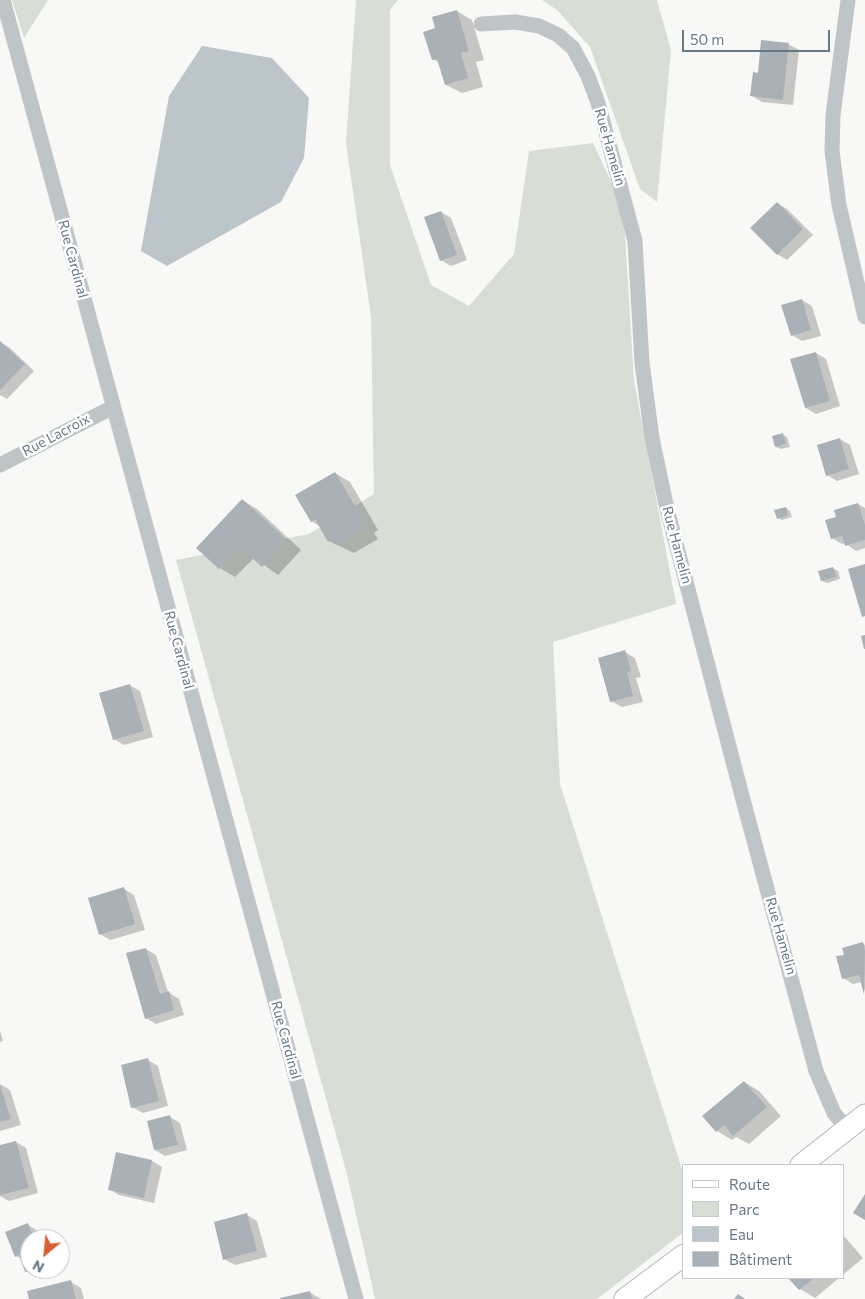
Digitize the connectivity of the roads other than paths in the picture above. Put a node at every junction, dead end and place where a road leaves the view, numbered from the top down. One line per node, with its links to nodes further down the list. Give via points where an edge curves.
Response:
1 (3, 0): 6 (street, Rue Cardinal)
2 (848, 0): 4 (street, via 833,115 832,151 838,205)
3 (481, 24): 9 (street, Rue Hamelin, via 515,22 539,26 558,35 573,48 598,104 635,241 642,363 652,438 667,509 816,1071 834,1113)
4 (863, 300): 5 (street)
5 (865, 317)
6 (113, 407): 7 (street, Rue Lacroix); 12 (street, Rue Cardinal)
7 (0, 465)
8 (865, 1115): 9 (street)
9 (847, 1129): 10 (street)
10 (802, 1164)
11 (682, 1256): 13 (street)
12 (356, 1299)
13 (625, 1299)

